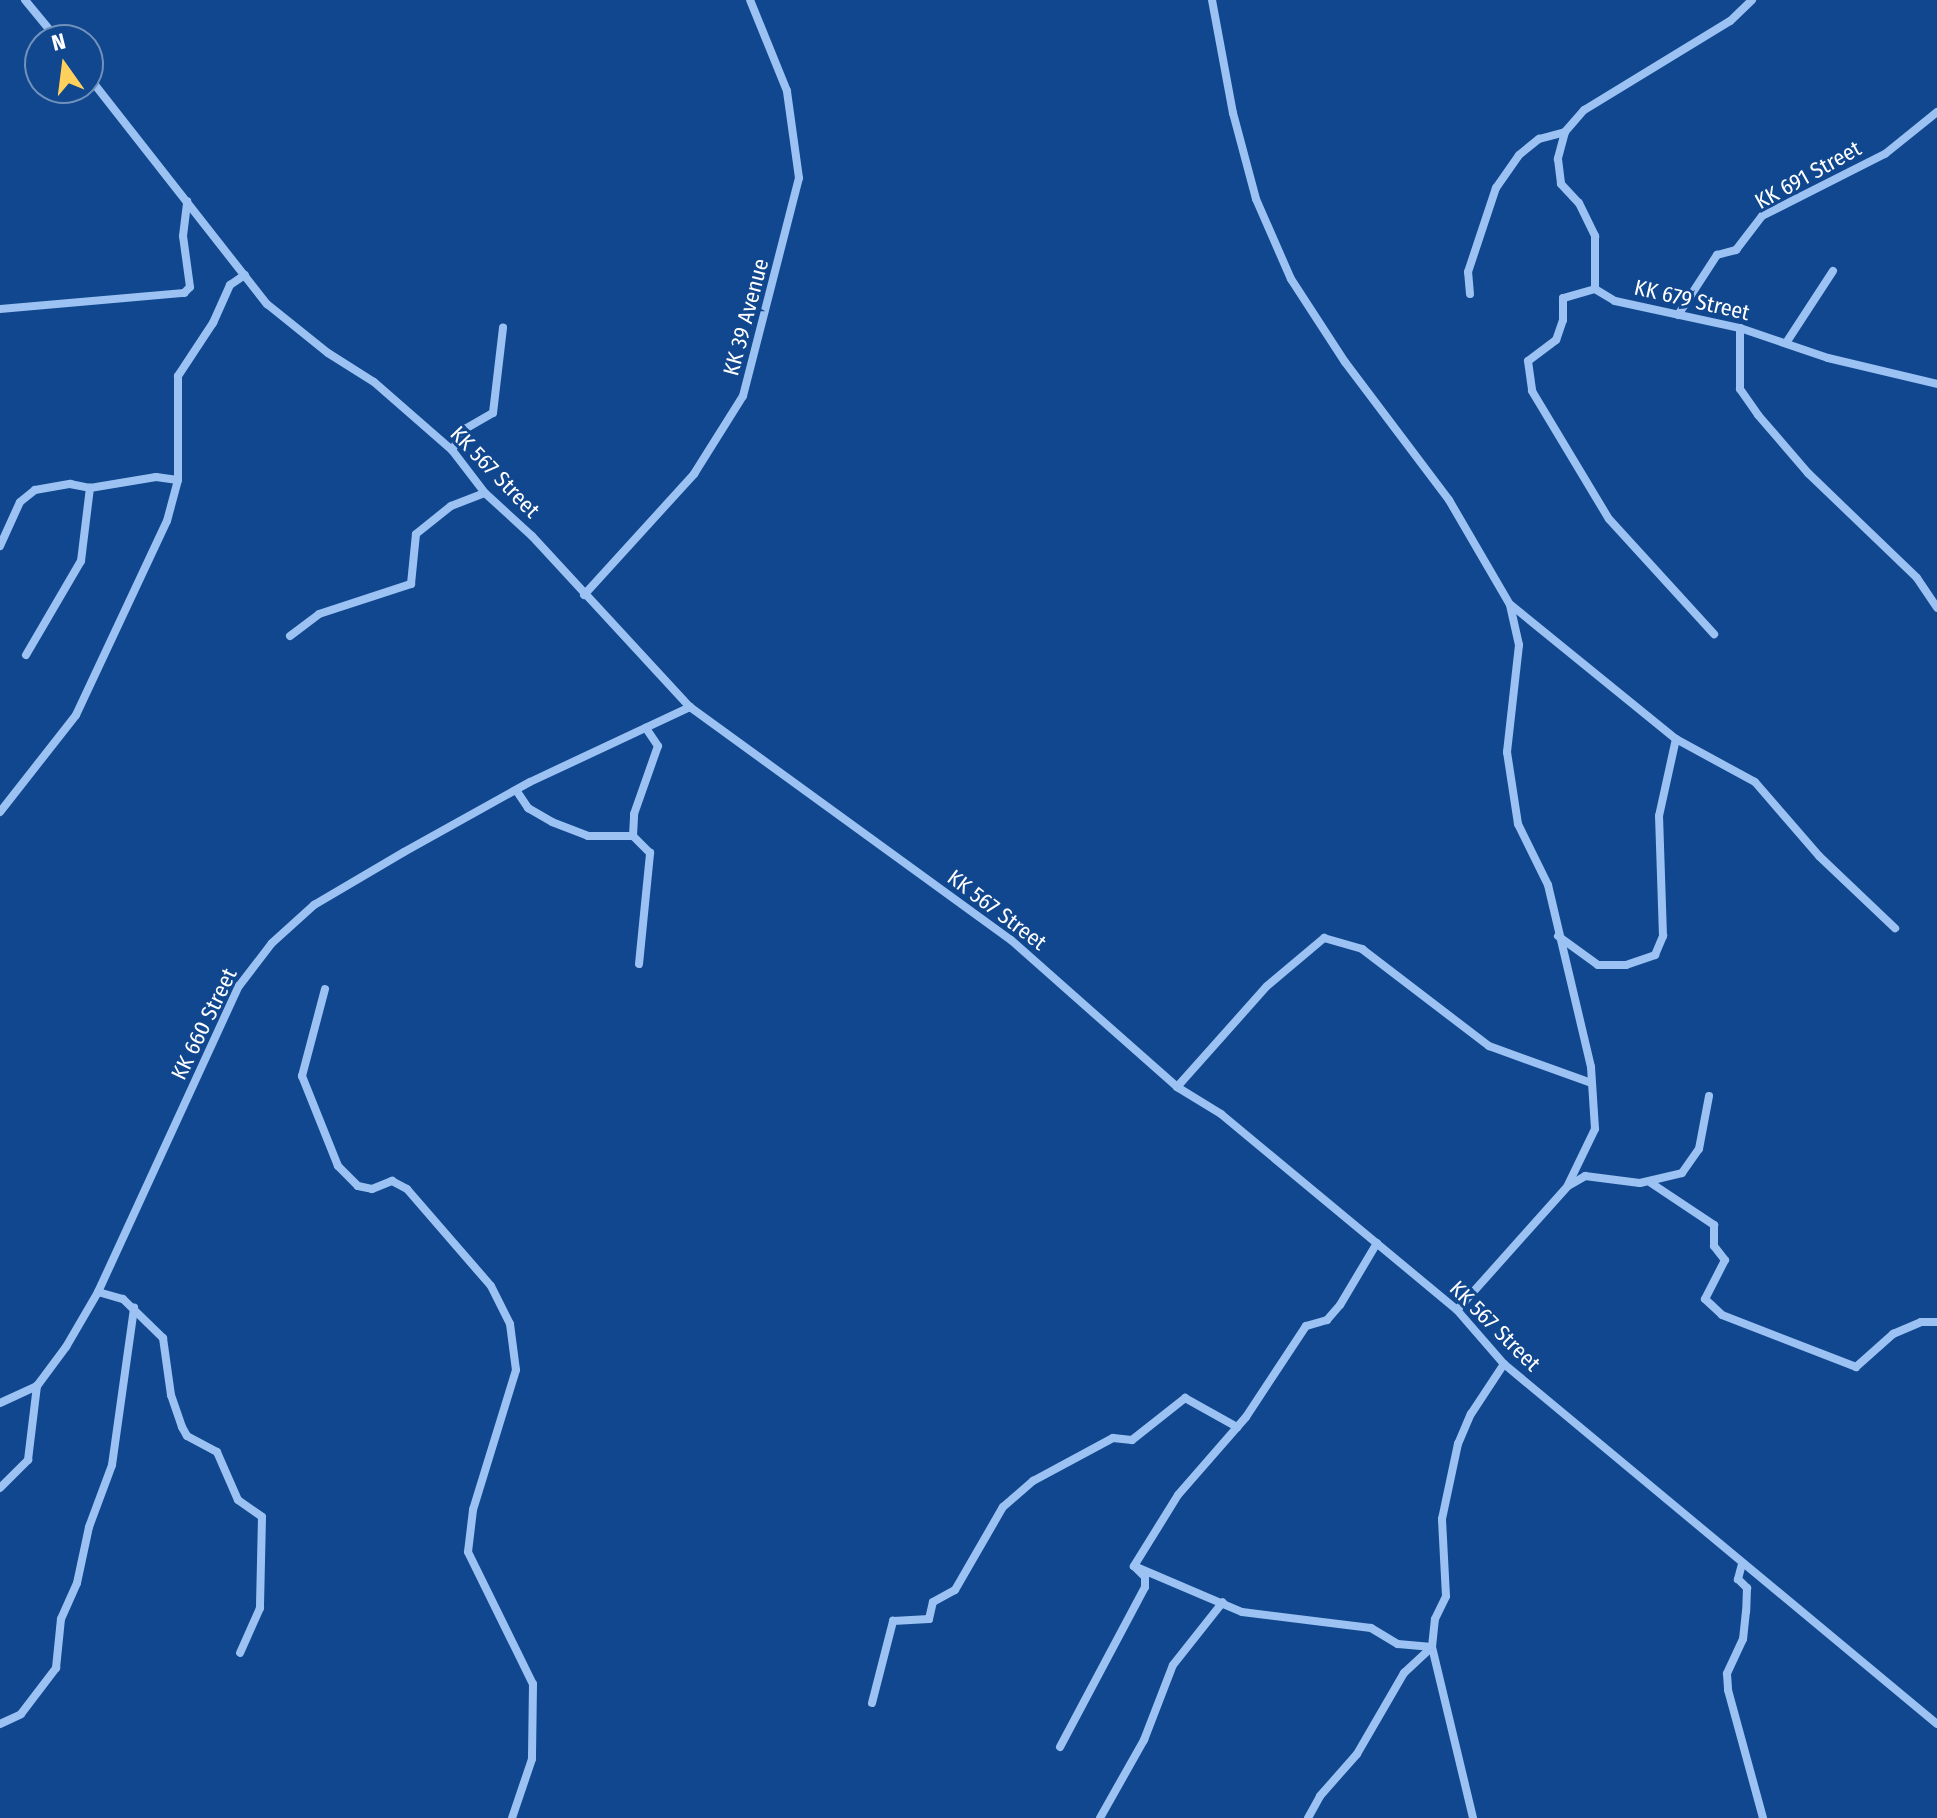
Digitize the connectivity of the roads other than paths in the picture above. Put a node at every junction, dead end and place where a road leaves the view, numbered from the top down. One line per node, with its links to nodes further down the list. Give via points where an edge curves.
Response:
1 (25, 0): 5 (street)
2 (750, 0): 25 (street, KK 39 Avenue, via 787,91 799,178 743,396 694,474)
3 (1212, 0): 26 (street, via 1256,199 1291,279 1345,362 1449,500)
4 (1752, 0): 8 (street, via 1718,29 1584,110)
5 (45, 24)
6 (104, 96): 9 (street, KK 567 Street)
7 (1937, 112): 15 (street, KK 691 Street, via 1885,154 1762,216 1736,250 1717,255)
8 (1565, 132): 12 (street, via 1558,159 1561,184 1579,203 1595,236); 13 (street, via 1529,147 1496,188 1468,272)
9 (188, 200): 11 (street, KK 567 Street); 14 (street, via 183,236 190,287 184,293)
10 (1833, 271): 18 (street)
11 (245, 275): 20 (street, KK 567 Street, via 267,304 374,382); 21 (street, via 230,285 213,323 178,376)
12 (1595, 289): 15 (street, KK 679 Street, via 1615,301); 28 (street, via 1563,298 1556,340 1528,361 1532,391 1609,519)
13 (1470, 294)
14 (0, 309)
15 (1678, 315): 17 (street, KK 679 Street)
16 (503, 328): 20 (street, via 493,413 465,429)
17 (1740, 328): 18 (street, KK 679 Street); 27 (street, via 1740,389 1758,415 1808,473 1917,578)
18 (1786, 343): 19 (street, KK 679 Street)
19 (1937, 384)
20 (452, 450): 23 (street, KK 567 Street)
21 (178, 480): 22 (street, via 127,479); 35 (street, via 167,521 76,715)
22 (90, 488): 24 (street, via 70,484 35,490 20,502); 30 (street, via 81,561)
23 (485, 493): 25 (street, KK 567 Street); 29 (street, via 451,506 416,534 411,584 319,614)
24 (0, 546)
25 (584, 595): 31 (street, KK 567 Street)
26 (1510, 605): 33 (street); 38 (street, via 1519,645 1507,752 1518,824 1548,885)
27 (1937, 608)
28 (1714, 634)
29 (290, 636)
30 (26, 655)
31 (690, 707): 32 (street, KK 660 Street); 42 (street, KK 567 Street, via 1011,940)
32 (646, 728): 34 (street, KK 660 Street); 36 (street, via 658,746 634,814)
33 (1676, 739): 37 (street, via 1755,782 1819,856); 38 (street, via 1659,816 1663,936 1655,955 1626,965 1598,965)
34 (516, 790): 36 (street, via 528,808 552,822 588,836); 47 (street, KK 660 Street, via 314,905 260,956 239,986)
35 (0, 812)
36 (633, 836): 39 (street, via 650,853)
37 (1895, 928)
38 (1557, 935): 41 (street)
39 (639, 964)
40 (325, 989): 65 (street, via 302,1076 338,1166 358,1186 372,1189 392,1181 407,1189 491,1286 510,1324 516,1370 473,1510 468,1552 533,1684 532,1759)
41 (1591, 1083): 42 (street, via 1489,1046 1362,949 1324,938 1267,986); 45 (street, via 1595,1129)
42 (1177, 1087): 46 (street, KK 567 Street, via 1221,1114)
43 (1709, 1096): 44 (street, via 1699,1149 1682,1173)
44 (1651, 1183): 45 (street, via 1585,1176); 50 (street, via 1714,1225 1714,1246 1725,1260 1705,1299 1722,1315 1856,1367 1893,1334 1921,1322)
45 (1567, 1187): 49 (street)
46 (1377, 1243): 49 (street, KK 567 Street); 54 (street, via 1340,1305 1327,1320 1306,1326)
47 (98, 1292): 48 (street); 52 (street, KK 660 Street)
48 (134, 1308): 60 (street, via 163,1338 171,1395 187,1436 217,1452 238,1500 262,1517 260,1608); 62 (street, via 112,1465 61,1619 56,1668 21,1714)
49 (1457, 1310): 51 (street, KK 567 Street)
50 (1937, 1322)
51 (1504, 1364): 56 (street, KK 567 Street); 59 (street, via 1458,1444 1442,1519 1446,1596 1435,1619)
52 (37, 1386): 53 (street); 55 (street, via 28,1460)
53 (0, 1403)
54 (1237, 1427): 57 (street, via 1178,1495); 61 (street, via 1185,1398 1132,1440 1113,1438 1033,1481 1003,1507 955,1590 933,1602 929,1619 893,1621)
55 (0, 1488)
56 (1742, 1564): 63 (street, KK 567 Street); 69 (street, via 1738,1579 1747,1588 1743,1639 1727,1674 1728,1690)
57 (1134, 1566): 58 (street); 64 (street, via 1145,1577 1145,1587)
58 (1223, 1602): 59 (street, via 1242,1612 1371,1628 1398,1644); 66 (street, via 1173,1665 1144,1740)
59 (1432, 1647): 67 (street, via 1404,1673 1357,1754); 68 (street)
60 (240, 1653)
61 (872, 1703)
62 (0, 1724)
63 (1937, 1724)
64 (1060, 1747)
65 (512, 1818)
66 (1100, 1818)
67 (1308, 1818)
68 (1473, 1818)
69 (1763, 1818)

